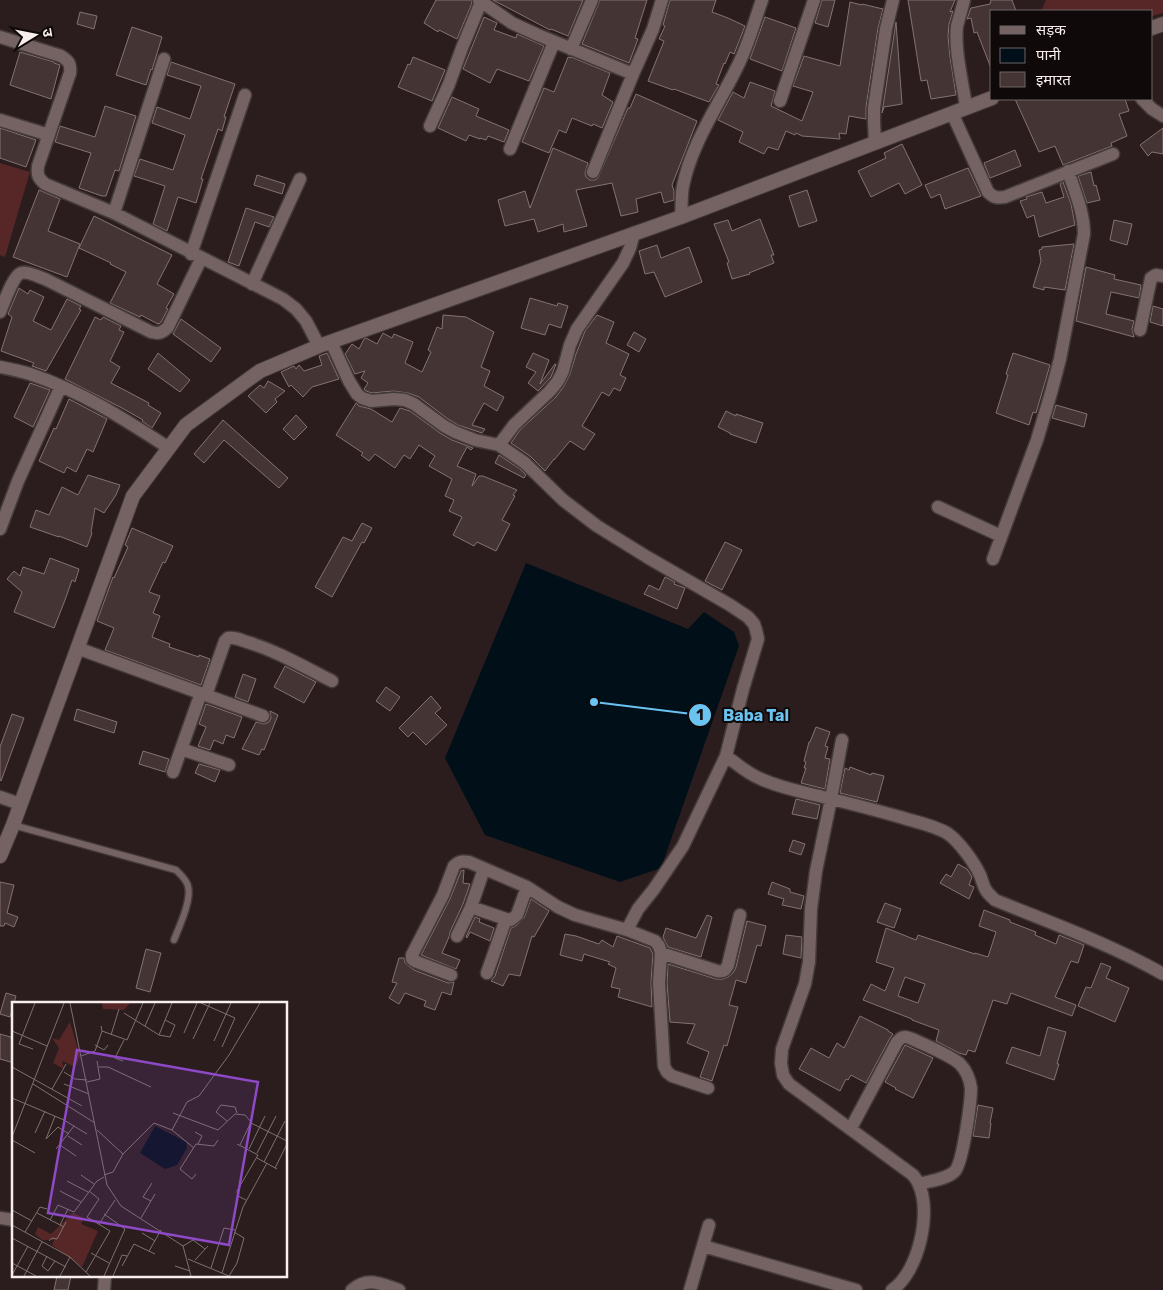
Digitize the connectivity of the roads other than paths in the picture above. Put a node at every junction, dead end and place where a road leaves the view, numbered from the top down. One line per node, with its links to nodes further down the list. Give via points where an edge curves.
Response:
1 (592, 0): 10 (street)
2 (662, 0): 12 (street)
3 (762, 0): 30 (street, via 741,59 690,162 683,187)
4 (814, 0): 16 (street)
5 (893, 0): 23 (street, via 874,108)
6 (964, 0): 17 (street, via 957,36)
7 (480, 1): 9 (street, via 512,23); 21 (street)
8 (0, 37): 22 (street, via 68,60 70,73)
9 (554, 42): 10 (street); 24 (street)
10 (571, 49): 12 (street)
11 (164, 59): 29 (street)
12 (633, 74): 27 (street)
13 (245, 94): 32 (street)
14 (990, 99): 17 (street)
15 (1143, 100): 19 (street)
16 (780, 101)
17 (966, 107): 18 (street)
18 (952, 113): 23 (street); 26 (street, via 993,197 1005,197)
19 (1163, 116)
20 (0, 120): 22 (street)
21 (430, 126)
22 (49, 135): 29 (street, via 38,166 39,179)
23 (875, 142): 30 (street)
24 (510, 149)
25 (1113, 154): 26 (street)
26 (1068, 171): 44 (street, via 1082,212 1084,234 1051,393)
27 (593, 172)
28 (300, 178): 34 (street)
29 (114, 214): 32 (street)
30 (681, 217): 31 (street)
31 (634, 233): 37 (street); 40 (street, via 623,263 577,329 558,381 514,425)
32 (196, 256): 34 (street); 35 (street, via 168,327 158,334 27,272 15,277)
33 (1163, 276): 36 (street, via 1151,278)
34 (252, 284): 37 (street, via 296,309)
35 (0, 312)
36 (1140, 330)
37 (325, 344): 40 (street, via 362,398 371,401 405,400 455,432); 41 (street, via 260,371 186,425)
38 (0, 367): 39 (street)
39 (61, 386): 41 (street, via 119,415); 43 (street)
40 (499, 445): 52 (street, via 597,526 736,609 754,624 758,639)
41 (169, 448): 46 (street, via 133,496)
42 (938, 506): 44 (street)
43 (0, 529)
44 (1001, 536): 45 (street)
45 (992, 559)
46 (77, 648): 48 (street); 57 (street)
47 (332, 681): 48 (street, via 276,653 228,638)
48 (204, 694): 49 (street); 51 (street)
49 (262, 716)
50 (842, 740): 56 (street)
51 (181, 749): 53 (street); 54 (street)
52 (726, 756): 56 (street, via 760,779); 65 (street, via 683,846)
53 (229, 765)
54 (173, 772)
55 (0, 797): 57 (street)
56 (831, 799): 70 (street, via 938,828 958,843 975,867 987,893 995,900 1093,940); 73 (street, via 816,871 805,984 782,1049 781,1063 789,1084)
57 (20, 804): 58 (street)
58 (13, 825): 59 (street); 67 (lane, via 176,870 184,877 189,895)
59 (0, 856)
60 (484, 869): 61 (street); 62 (street); 71 (street, via 462,861 454,866 412,955 417,962)
61 (527, 886): 64 (street, via 517,915 511,920); 65 (street, via 575,915)
62 (471, 908): 64 (street); 66 (street)
63 (740, 915): 68 (street, via 728,965 723,972)
64 (506, 919): 69 (street)
65 (627, 930): 68 (street, via 656,941)
66 (456, 936)
67 (174, 940)
68 (661, 953): 72 (street, via 659,983 664,1066 672,1076)
69 (487, 973)
70 (1163, 974)
71 (451, 975)
72 (708, 1088)
73 (851, 1128): 74 (street); 74 (street, via 901,1037 906,1036 960,1063 971,1086 960,1161 956,1171 949,1176)
74 (919, 1184): 81 (street, via 924,1221 920,1244 910,1269 899,1286)
75 (709, 1225): 76 (street)
76 (703, 1246): 79 (street); 80 (street)
77 (352, 1290): 78 (street, via 367,1282 378,1282)
78 (399, 1290)
79 (690, 1290)
80 (856, 1290)
81 (892, 1290)

